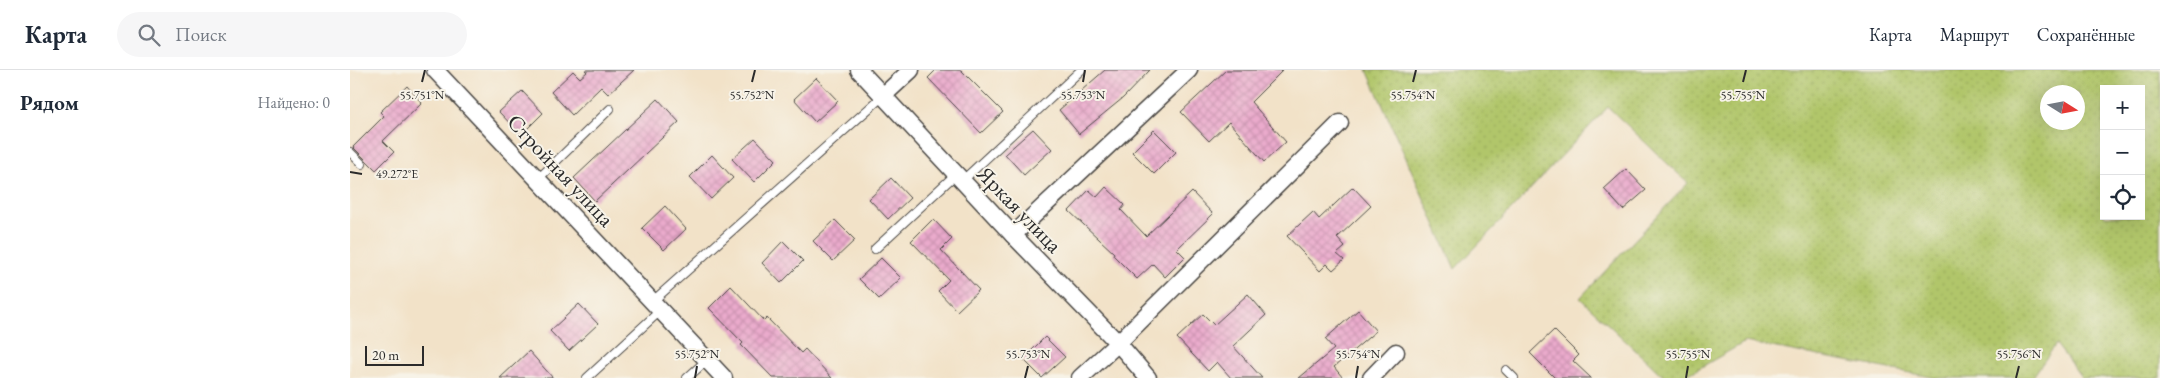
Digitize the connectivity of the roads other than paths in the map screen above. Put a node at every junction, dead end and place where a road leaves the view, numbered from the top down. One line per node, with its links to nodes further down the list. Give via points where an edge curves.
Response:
1 (435, 70): 12 (street, Стройная улица)
2 (859, 70): 6 (street, Яркая улица)
3 (911, 70): 6 (street)
4 (1081, 70): 11 (lane)
5 (1189, 70): 13 (street)
6 (883, 96): 11 (street, Яркая улица); 15 (lane)
7 (610, 109): 12 (lane)
8 (1340, 123): 16 (street)
9 (350, 152): 10 (lane)
10 (362, 164)
11 (959, 178): 13 (street, Яркая улица); 14 (lane)
12 (538, 179): 15 (street, Стройная улица)
13 (1013, 235): 16 (street, Яркая улица)
14 (875, 249)
15 (657, 306): 18 (street, Стройная улица); 20 (lane)
16 (1118, 343): 23 (street); 24 (street, Яркая улица)
17 (1396, 352): 25 (street)
18 (707, 360): 21 (lane); 22 (street, Стройная улица)
19 (1506, 370): 26 (lane)
20 (587, 378)
21 (687, 378)
22 (724, 378)
23 (1080, 378)
24 (1148, 378)
25 (1371, 378)
26 (1514, 378)

